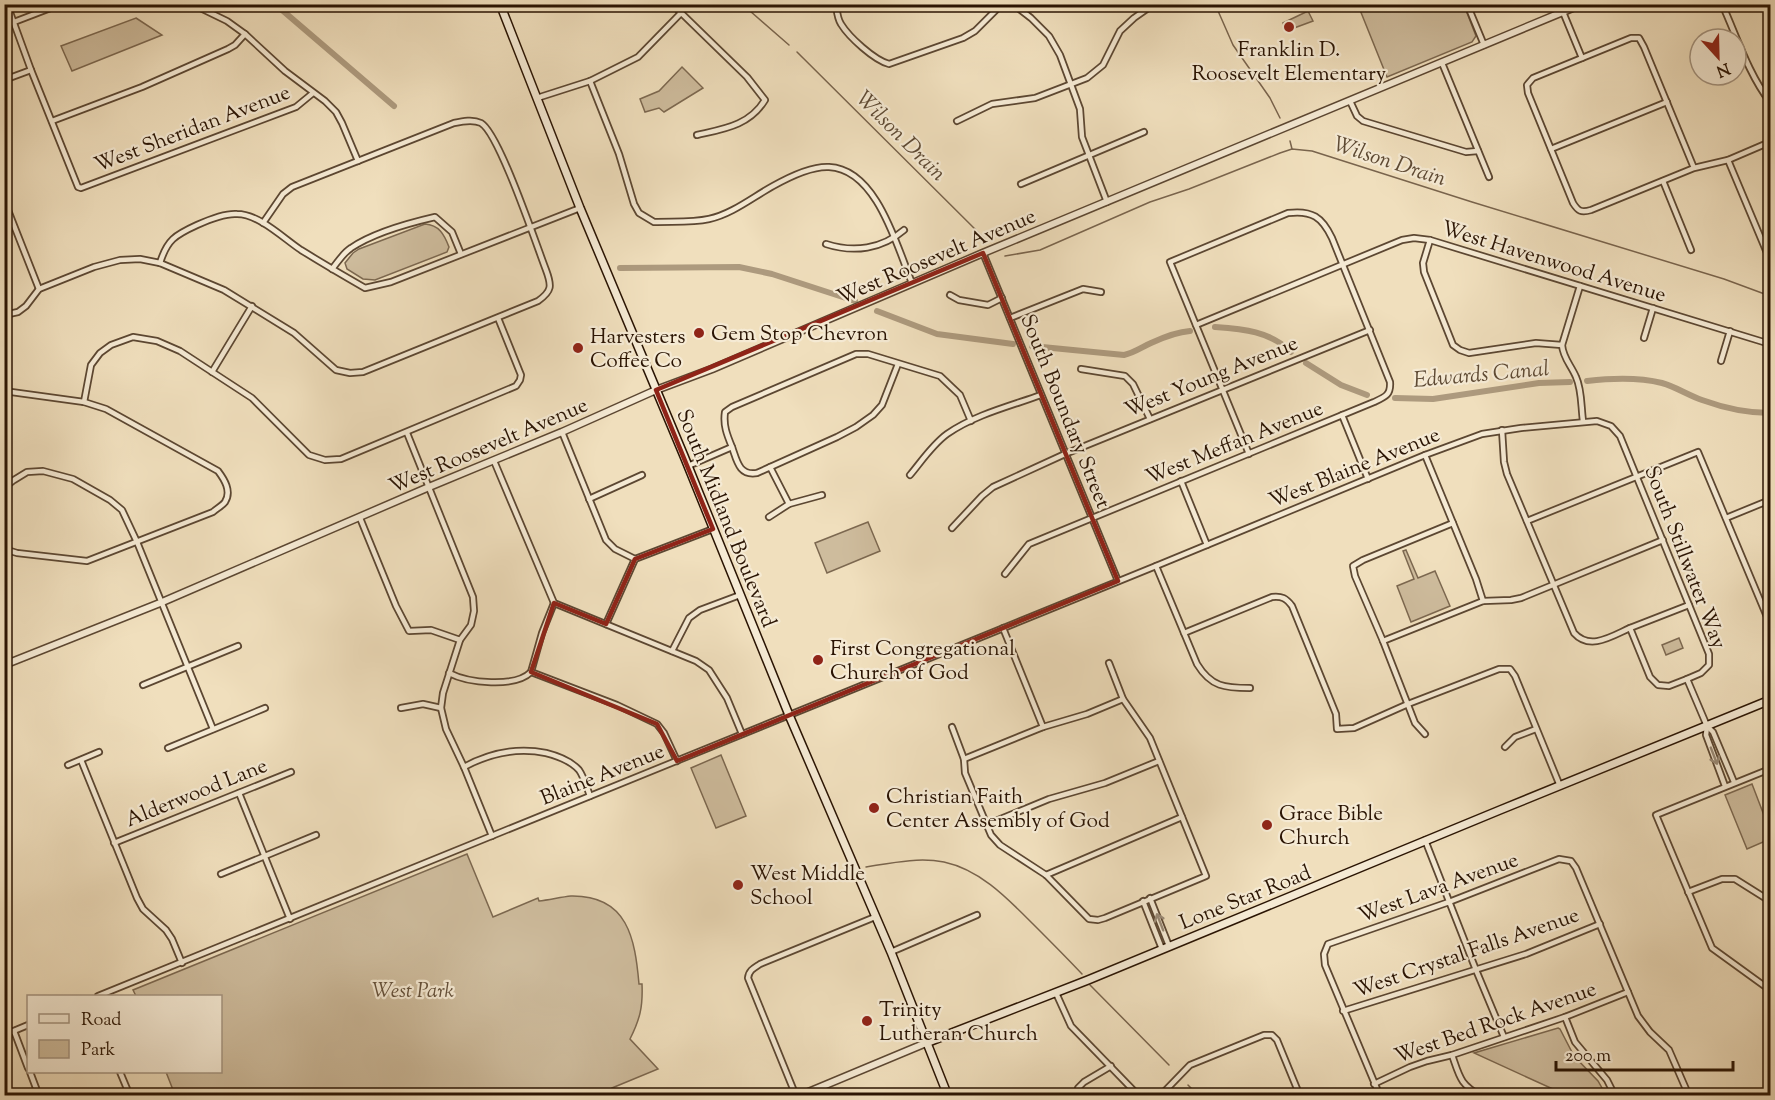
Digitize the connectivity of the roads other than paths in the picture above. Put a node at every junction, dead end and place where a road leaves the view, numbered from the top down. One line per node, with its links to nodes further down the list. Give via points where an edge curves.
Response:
1 (7, 4): 15 (street)
2 (61, 4): 15 (street)
3 (192, 4): 16 (street)
4 (500, 4): 25 (main road, South Midland Boulevard)
5 (672, 4): 14 (street)
6 (836, 4): 7 (street, via 848,34 889,64 975,32)
7 (1002, 4)
8 (1013, 4): 23 (street, via 1049,36)
9 (1154, 4): 23 (street, via 1120,31 1096,72)
10 (1467, 4): 17 (street)
11 (1582, 4): 13 (street, West Roosevelt Avenue)
12 (1722, 4): 28 (street, via 1758,86)
13 (1563, 12): 17 (street, West Roosevelt Avenue); 18 (street)
14 (681, 13): 22 (street, via 638,57); 32 (street, via 747,77 765,100 735,126)
15 (14, 22): 20 (street)
16 (245, 34): 24 (street); 30 (street, via 228,49)
17 (1484, 45): 19 (street, West Roosevelt Avenue)
18 (1582, 58): 27 (street, via 1639,38); 34 (street, via 1533,78 1527,86)
19 (1442, 63): 26 (street, West Roosevelt Avenue); 35 (street)
20 (31, 70): 21 (street); 30 (street)
21 (4, 80)
22 (590, 81): 25 (street); 49 (street, via 634,204 646,218 654,222 709,219 804,172 828,167 850,172 859,180 874,198)
23 (1072, 85): 29 (street, via 1035,98 993,104); 36 (street)
24 (314, 93): 30 (street, West Sheridan Avenue, via 296,107 81,188); 38 (street, via 336,112)
25 (537, 98): 45 (main road, South Midland Boulevard)
26 (1350, 101): 35 (street, via 1364,121 1466,152); 44 (street, West Roosevelt Avenue)
27 (1667, 102): 34 (street); 39 (street)
28 (1770, 102)
29 (957, 121)
30 (52, 122)
31 (1144, 132): 36 (street)
32 (697, 135)
33 (1770, 142): 37 (street)
34 (1551, 149): 41 (street, via 1573,203 1583,212)
35 (1478, 151): 40 (street)
36 (1089, 155): 42 (street); 44 (street)
37 (1728, 160): 39 (street); 55 (street)
38 (358, 161): 46 (street, via 292,187); 47 (street, via 454,123 480,122 494,138)
39 (1694, 168): 41 (street)
40 (1489, 177)
41 (1663, 181): 52 (street)
42 (1021, 184)
43 (4, 200): 61 (street)
44 (1107, 203): 53 (street, West Roosevelt Avenue)
45 (580, 208): 47 (street); 81 (main road, South Midland Boulevard)
46 (263, 223): 56 (street, via 236,214 203,222 173,237); 58 (street)
47 (530, 227): 54 (street); 68 (street, via 550,289 538,301)
48 (904, 230): 49 (street)
49 (895, 238): 51 (street, via 862,249); 59 (street)
50 (1430, 240): 57 (street, West Havenwood Avenue, via 1402,240); 60 (street, West Havenwood Avenue); 75 (street, via 1424,272 1453,345 1469,353 1536,344)
51 (826, 244)
52 (1691, 250)
53 (983, 253): 59 (street, West Roosevelt Avenue); 64 (street, South Boundary Street)
54 (461, 254): 58 (street, via 391,282 365,288); 58 (street, via 452,232 435,217 361,242 348,249)
55 (1770, 260)
56 (160, 263): 61 (street, via 120,260); 65 (street)
57 (1342, 265): 70 (street, West Havenwood Avenue); 70 (street, via 1325,224 1308,213 1288,213 1170,262); 71 (street)
58 (332, 269)
59 (912, 283): 81 (street, West Roosevelt Avenue)
60 (1580, 286): 66 (street, West Havenwood Avenue); 75 (street)
61 (39, 289): 67 (street, via 18,312)
62 (1101, 292): 69 (street, via 1083,289)
63 (950, 295): 64 (street, via 988,305)
64 (1002, 298): 69 (street, South Boundary Street)
65 (252, 306): 68 (street, via 294,333 336,370 350,373 363,372); 79 (street)
66 (1653, 308): 72 (street, West Havenwood Avenue); 73 (street)
67 (4, 315)
68 (498, 318): 91 (street, via 521,375 516,386)
69 (1010, 318): 83 (street, South Boundary Street)
70 (1196, 325): 80 (street)
71 (1370, 330): 80 (street, West Young Avenue); 85 (street, West Meffan Avenue, via 1391,389 1388,396)
72 (1730, 331): 74 (street, West Havenwood Avenue); 76 (street)
73 (1644, 338)
74 (1770, 344)
75 (1562, 345): 88 (street, via 1579,386)
76 (1721, 361)
77 (898, 364): 87 (street, via 940,376 960,395); 93 (street, via 856,354 732,407 725,412 724,420); 99 (street, via 882,405 873,415 837,437)
78 (1081, 369): 86 (street, via 1125,376)
79 (212, 372): 84 (street, via 180,351 157,341 133,337 111,345 91,365); 91 (street, via 252,398 309,455 325,460 341,459)
80 (1222, 389): 86 (street, West Young Avenue); 95 (street)
81 (656, 390): 92 (street, West Roosevelt Avenue); 98 (main road, South Midland Boulevard)
82 (4, 391): 84 (street)
83 (1041, 394): 87 (street); 94 (street, South Boundary Street)
84 (84, 402): 120 (street, via 106,409 190,455 218,471 226,481 225,502 213,512)
85 (1342, 416): 95 (street, West Meffan Avenue); 103 (street)
86 (1150, 419): 94 (street, West Young Avenue)
87 (971, 421): 100 (street, via 948,433)
88 (1583, 422): 89 (street, West Blaine Avenue); 90 (street, West Blaine Avenue)
89 (1611, 426): 102 (street, South Stillwater Way, via 1620,436)
90 (1502, 430): 96 (street, West Blaine Avenue, via 1467,438); 115 (street, via 1507,474)
91 (407, 432): 105 (street)
92 (562, 432): 97 (street, West Roosevelt Avenue); 108 (street)
93 (732, 447): 98 (street); 99 (street, via 743,471 750,474)
94 (1065, 454): 113 (street, South Boundary Street); 117 (street, West Young Avenue, via 993,487)
95 (1248, 454): 104 (street, West Meffan Avenue)
96 (1425, 455): 103 (street, West Blaine Avenue); 116 (street)
97 (494, 461): 105 (street, West Roosevelt Avenue); 131 (street)
98 (688, 466): 118 (main road, South Midland Boulevard)
99 (770, 467): 110 (street)
100 (910, 475)
101 (642, 476): 108 (street)
102 (1637, 476): 114 (street, via 1698,452); 115 (street); 119 (street, South Stillwater Way)
103 (1368, 479): 121 (street, West Blaine Avenue)
104 (1181, 481): 113 (street, West Meffan Avenue); 121 (street)
105 (429, 487): 112 (street, West Roosevelt Avenue); 138 (street, via 473,597 471,625)
106 (4, 488): 120 (street, via 27,472 43,471 73,479 122,510)
107 (822, 495): 110 (street)
108 (590, 499): 123 (street, via 606,540)
109 (1770, 500): 114 (street)
110 (789, 504): 111 (street)
111 (769, 517)
112 (360, 518): 130 (street, West Roosevelt Avenue); 138 (street, via 409,631 431,630)
113 (1092, 518): 125 (street, West Meffan Avenue, via 1029,544); 126 (street, South Boundary Street)
114 (1726, 518): 134 (street)
115 (1527, 521): 127 (street)
116 (1453, 524): 129 (street); 139 (street, via 1353,566)
117 (952, 528)
118 (713, 529): 123 (street); 128 (main road, South Midland Boulevard)
119 (1663, 540): 127 (street); 132 (street, South Stillwater Way)
120 (137, 542): 122 (street, via 87,561); 130 (street)
121 (1207, 545): 124 (street, West Blaine Avenue)
122 (4, 549)
123 (635, 559): 133 (street)
124 (1156, 566): 126 (street, West Blaine Avenue); 137 (street)
125 (1005, 574)
126 (1118, 581): 135 (street, Blaine Avenue)
127 (1553, 585): 129 (street, via 1511,600); 136 (street, via 1574,633 1582,641 1598,642)
128 (740, 595): 141 (street, via 689,618); 156 (main road, South Midland Boulevard)
129 (1483, 601): 139 (street)
130 (160, 603): 143 (street, West Roosevelt Avenue); 144 (street)
131 (554, 603): 133 (street); 145 (street)
132 (1689, 605): 136 (street); 147 (street, South Stillwater Way, via 1709,654 1709,665)
133 (606, 624): 141 (street)
134 (1770, 624)
135 (1003, 628): 156 (street, Blaine Avenue); 159 (street)
136 (1630, 628): 147 (street, via 1650,678 1658,685 1669,686)
137 (1184, 633): 149 (street, via 1204,675 1228,688); 152 (street, via 1281,596 1292,606 1336,714 1337,729 1354,728)
138 (460, 640): 146 (street)
139 (1383, 641): 152 (street)
140 (238, 646): 144 (street)
141 (672, 651): 162 (street, via 709,670 727,698)
142 (1109, 663): 150 (street)
143 (4, 665)
144 (187, 666): 148 (street); 160 (street)
145 (531, 672): 146 (street, via 515,680 483,682); 169 (street, via 657,724)
146 (450, 673): 155 (street)
147 (1687, 679): 158 (street)
148 (143, 685)
149 (1250, 688)
150 (1123, 699): 159 (street); 170 (street, via 1150,738)
151 (1770, 700): 158 (main road, Lone Star Road)
152 (1408, 704): 161 (street, via 1499,669 1510,669); 163 (street, via 1415,723)
153 (265, 708): 160 (street)
154 (401, 708): 155 (street, via 423,704)
155 (441, 708): 172 (street)
156 (789, 715): 162 (street, Blaine Avenue); 195 (main road, South Midland Boulevard)
157 (952, 726): 167 (street)
158 (1707, 726): 175 (street); 176 (main road, Lone Star Road); 177 (street, one-way to 177, via 1706,735)
159 (1043, 727): 167 (street)
160 (213, 729): 165 (street)
161 (1536, 729): 164 (street, via 1515,737); 176 (street)
162 (742, 734): 169 (street, Blaine Avenue)
163 (1425, 734)
164 (1504, 747)
165 (168, 748)
166 (99, 752): 168 (street)
167 (964, 759): 181 (street, via 965,773)
168 (81, 760): 171 (street); 185 (street)
169 (677, 761): 179 (street, Blaine Avenue)
170 (1159, 761): 180 (street); 181 (street)
171 (68, 765)
172 (464, 767): 179 (street, via 510,750 558,756 580,772); 183 (street)
173 (1770, 769): 175 (street)
174 (291, 772): 178 (street, Alderwood Lane)
175 (1734, 782): 177 (street)
176 (1560, 786): 184 (main road, Lone Star Road)
177 (1725, 786): 189 (street, via 1656,815)
178 (239, 793): 185 (street, Alderwood Lane); 186 (street)
179 (590, 796): 183 (street, Blaine Avenue)
180 (1182, 817): 188 (street); 190 (street, via 1206,876)
181 (986, 825): 188 (street, via 1000,845)
182 (316, 835): 186 (street)
183 (492, 836): 196 (street, Blaine Avenue)
184 (1425, 840): 193 (street); 198 (main road, Lone Star Road)
185 (114, 843): 200 (street, via 143,909 166,930)
186 (264, 856): 187 (street); 196 (street)
187 (220, 874)
188 (1046, 875): 191 (street, via 1089,919 1105,918)
189 (1688, 892): 192 (street, via 1722,879 1735,879); 202 (street, via 1712,948)
190 (1150, 898): 191 (street); 198 (street, one-way to 190)
191 (1143, 901): 198 (street)
192 (1770, 901)
193 (1449, 902): 197 (street, West Lava Avenue, via 1559,859 1570,861 1576,868); 201 (street); 206 (street, West Lava Avenue, via 1328,944 1325,965)
194 (977, 915): 199 (street)
195 (875, 917): 199 (main road, South Midland Boulevard); 221 (street, via 760,964 749,974)
196 (290, 919): 200 (street, Blaine Avenue)
197 (1600, 924): 201 (street, West Crystal Falls Avenue); 203 (street)
198 (1165, 948): 204 (main road, Lone Star Road)
199 (891, 952): 212 (main road, South Midland Boulevard)
200 (182, 963): 205 (street, Blaine Avenue)
201 (1476, 970): 206 (street, West Crystal Falls Avenue); 211 (street)
202 (1770, 990)
203 (1628, 992): 207 (street, West Bed Rock Avenue); 230 (street, via 1638,1016 1669,1050)
204 (1056, 993): 212 (main road, Lone Star Road); 215 (street, via 1071,1026)
205 (101, 995)
206 (1343, 1011): 218 (street)
207 (1565, 1017): 211 (street, West Bed Rock Avenue); 229 (street, via 1575,1041)
208 (27, 1025): 209 (street)
209 (14, 1031): 210 (street); 214 (street)
210 (4, 1035)
211 (1504, 1037): 213 (street, West Bed Rock Avenue)
212 (926, 1043): 221 (street, Lone Star Road); 222 (main road, South Midland Boulevard)
213 (1452, 1055): 218 (street, West Bed Rock Avenue, via 1410,1067); 228 (street, via 1464,1085)
214 (27, 1065)
215 (1110, 1066): 223 (street, via 1084,1082); 224 (street)
216 (30, 1073): 219 (street)
217 (121, 1073): 220 (street)
218 (1374, 1084): 227 (street)
219 (39, 1095)
220 (130, 1095)
221 (797, 1095)
222 (948, 1095)
223 (1078, 1095)
224 (1139, 1095)
225 (1160, 1095): 226 (street, via 1190,1065 1264,1035 1277,1040)
226 (1300, 1095)
227 (1380, 1095)
228 (1481, 1095)
229 (1615, 1095)
230 (1689, 1095)

